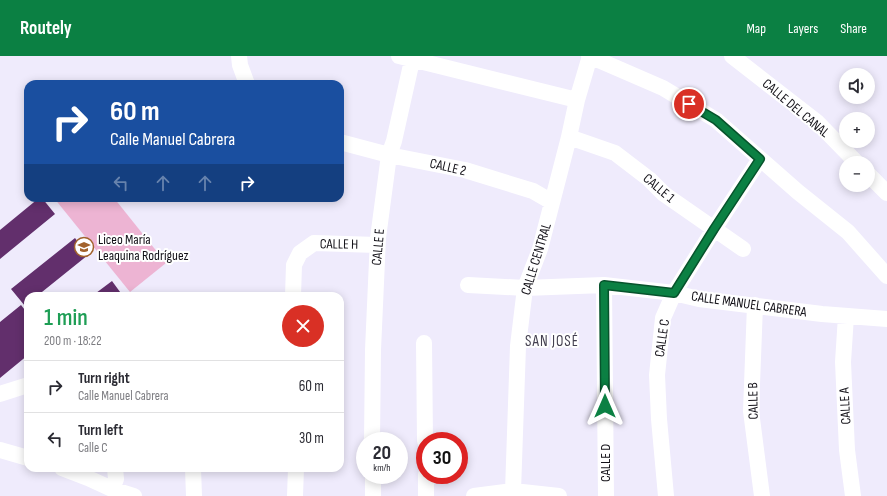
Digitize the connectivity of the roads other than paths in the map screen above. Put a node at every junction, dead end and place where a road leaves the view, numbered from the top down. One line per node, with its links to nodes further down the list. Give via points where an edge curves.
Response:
1 (239, 56): 5 (street)
2 (590, 56): 6 (street, CALLE CENTRAL); 11 (street, via 663,88 716,120)
3 (732, 56): 10 (street, CALLE DEL CANAL, via 817,122)
4 (408, 57): 6 (street); 9 (street, CALLE E, via 394,141)
5 (246, 80)
6 (577, 100): 7 (street, CALLE CENTRAL)
7 (569, 137): 14 (street, CALLE CENTRAL); 15 (street, CALLE 1, via 615,153 664,194)
8 (344, 143): 9 (street, CALLE 2)
9 (389, 154): 14 (street, CALLE 2, via 478,174 533,191); 16 (street, CALLE E)
10 (850, 156)
11 (760, 159): 15 (street, CALLE C); 18 (street, via 848,232)
12 (875, 181): 13 (street)
13 (887, 193)
14 (552, 202): 21 (street, CALLE CENTRAL, via 540,249)
15 (714, 229): 17 (street, CALLE 1); 23 (street, CALLE C)
16 (377, 245): 22 (street, CALLE H, via 314,243 300,253 294,265); 30 (street, CALLE E)
17 (743, 249)
18 (887, 276)
19 (468, 285): 21 (street, CALLE MANUEL CABRERA)
20 (604, 285): 21 (street, CALLE MANUEL CABRERA); 23 (street, CALLE MANUEL CABRERA); 49 (street, CALLE D)
21 (525, 288): 41 (street, CALLE CENTRAL, via 518,346)
22 (293, 292)
23 (674, 293): 24 (street, CALLE MANUEL CABRERA, via 699,299); 50 (street, CALLE C, via 663,318 657,375)
24 (755, 305): 25 (street, CALLE MANUEL CABRERA); 51 (street, CALLE B, via 751,411)
25 (846, 316): 26 (street, CALLE MANUEL CABRERA); 52 (street, CALLE A, via 843,362 847,450)
26 (887, 318)
27 (424, 343): 31 (street)
28 (24, 387): 29 (street)
29 (0, 394)
30 (372, 432)
31 (425, 432)
32 (0, 450): 33 (street)
33 (24, 457)
34 (72, 472): 40 (street)
35 (115, 472): 40 (street)
36 (193, 472): 43 (street)
37 (296, 472): 44 (street)
38 (373, 484): 45 (street)
39 (426, 484): 46 (street)
40 (112, 489): 42 (street)
41 (520, 493): 47 (street); 48 (street)
42 (134, 496)
43 (194, 496)
44 (295, 496)
45 (373, 496)
46 (426, 496)
47 (474, 496)
48 (559, 496)
49 (606, 496)
50 (666, 496)
51 (762, 496)
52 (853, 496)

